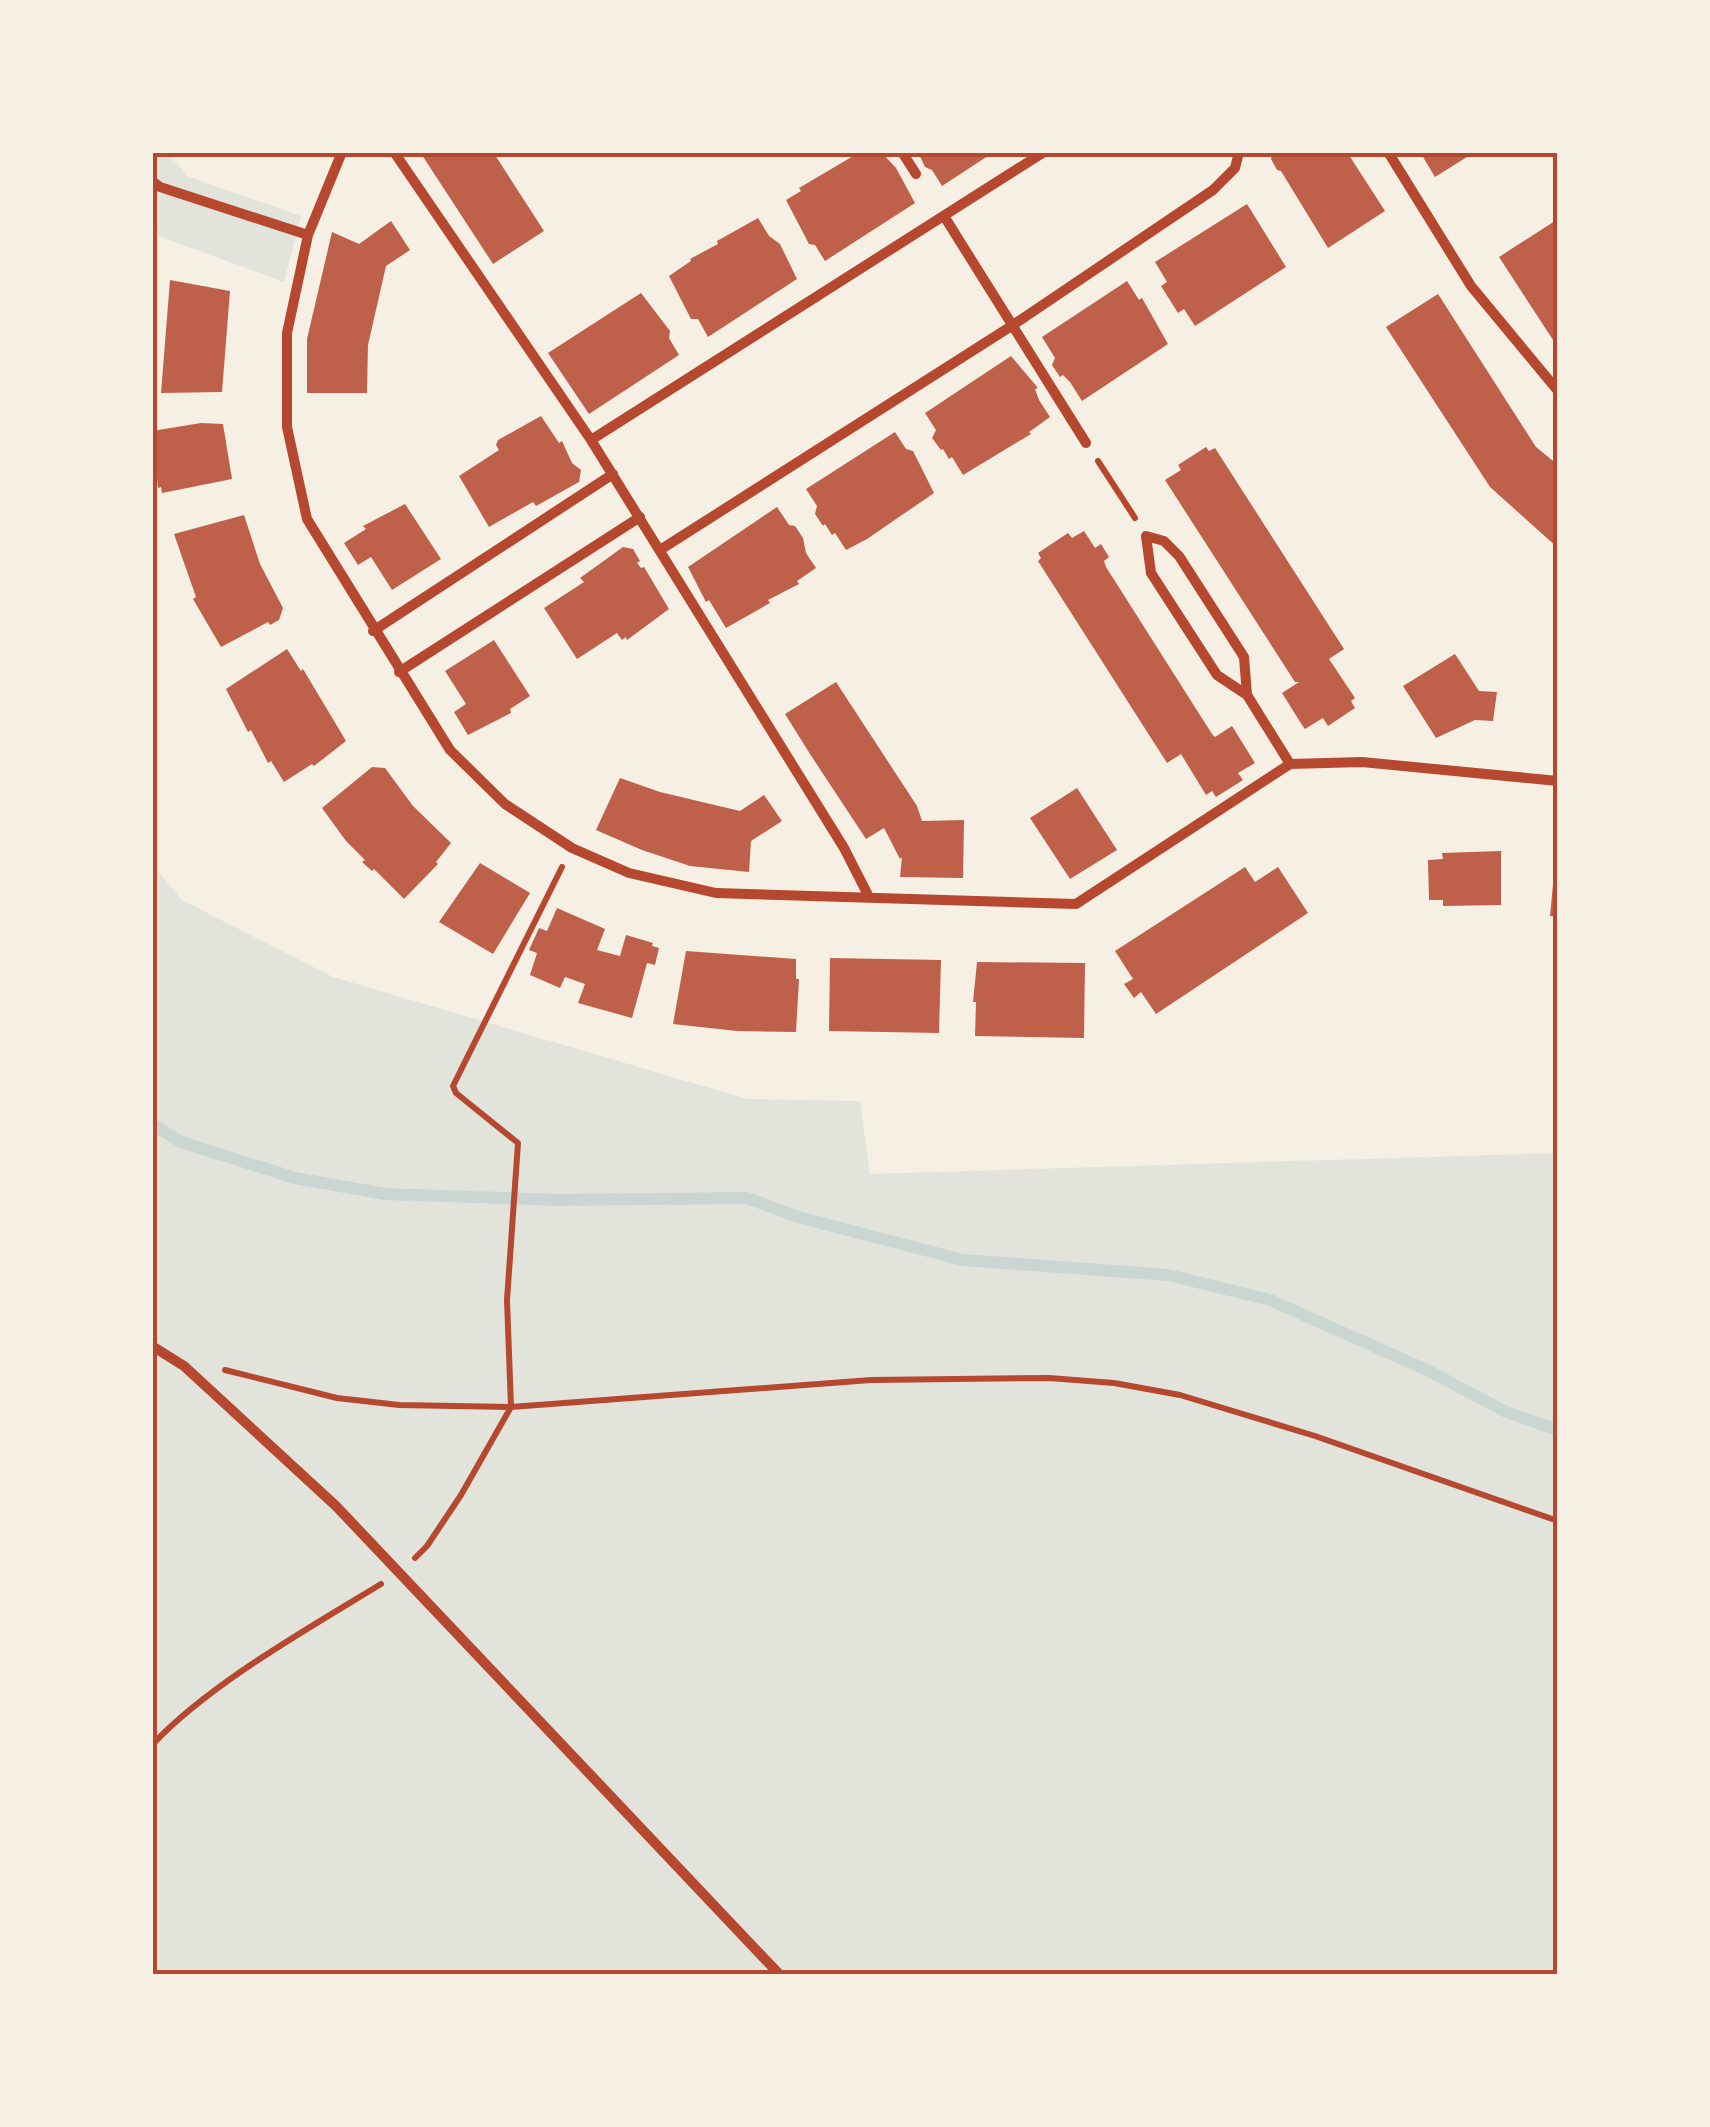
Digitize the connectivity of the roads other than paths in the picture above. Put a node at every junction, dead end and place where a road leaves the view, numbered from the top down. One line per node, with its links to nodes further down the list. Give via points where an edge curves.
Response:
1 (342, 152): 10 (street)
2 (394, 152): 13 (street)
3 (902, 152): 7 (street)
4 (1044, 152): 9 (street)
5 (1239, 152): 11 (street, via 1235,168 1213,190)
6 (1388, 152): 12 (street, via 1471,286)
7 (916, 174)
8 (152, 181): 10 (street)
9 (944, 216): 11 (street); 13 (street)
10 (308, 235): 18 (street, via 286,333 287,427 307,520)
11 (1013, 325): 14 (street); 17 (street)
12 (1558, 392)
13 (591, 440): 15 (street)
14 (1086, 443)
15 (613, 474): 16 (street); 18 (street)
16 (640, 517): 17 (street); 19 (street)
17 (660, 550): 23 (street)
18 (374, 631): 19 (street)
19 (399, 672): 23 (street, via 450,750 505,804 572,848 629,873 716,893)
20 (1247, 695): 20 (street, via 1244,657 1179,556 1164,541 1146,536 1151,573 1217,676); 21 (street)
21 (1290, 764): 22 (street, via 1362,762); 23 (street, via 1076,904)
22 (1558, 781)
23 (869, 897)
24 (152, 1346): 25 (street, via 184,1366 310,1481)
25 (779, 1974)

